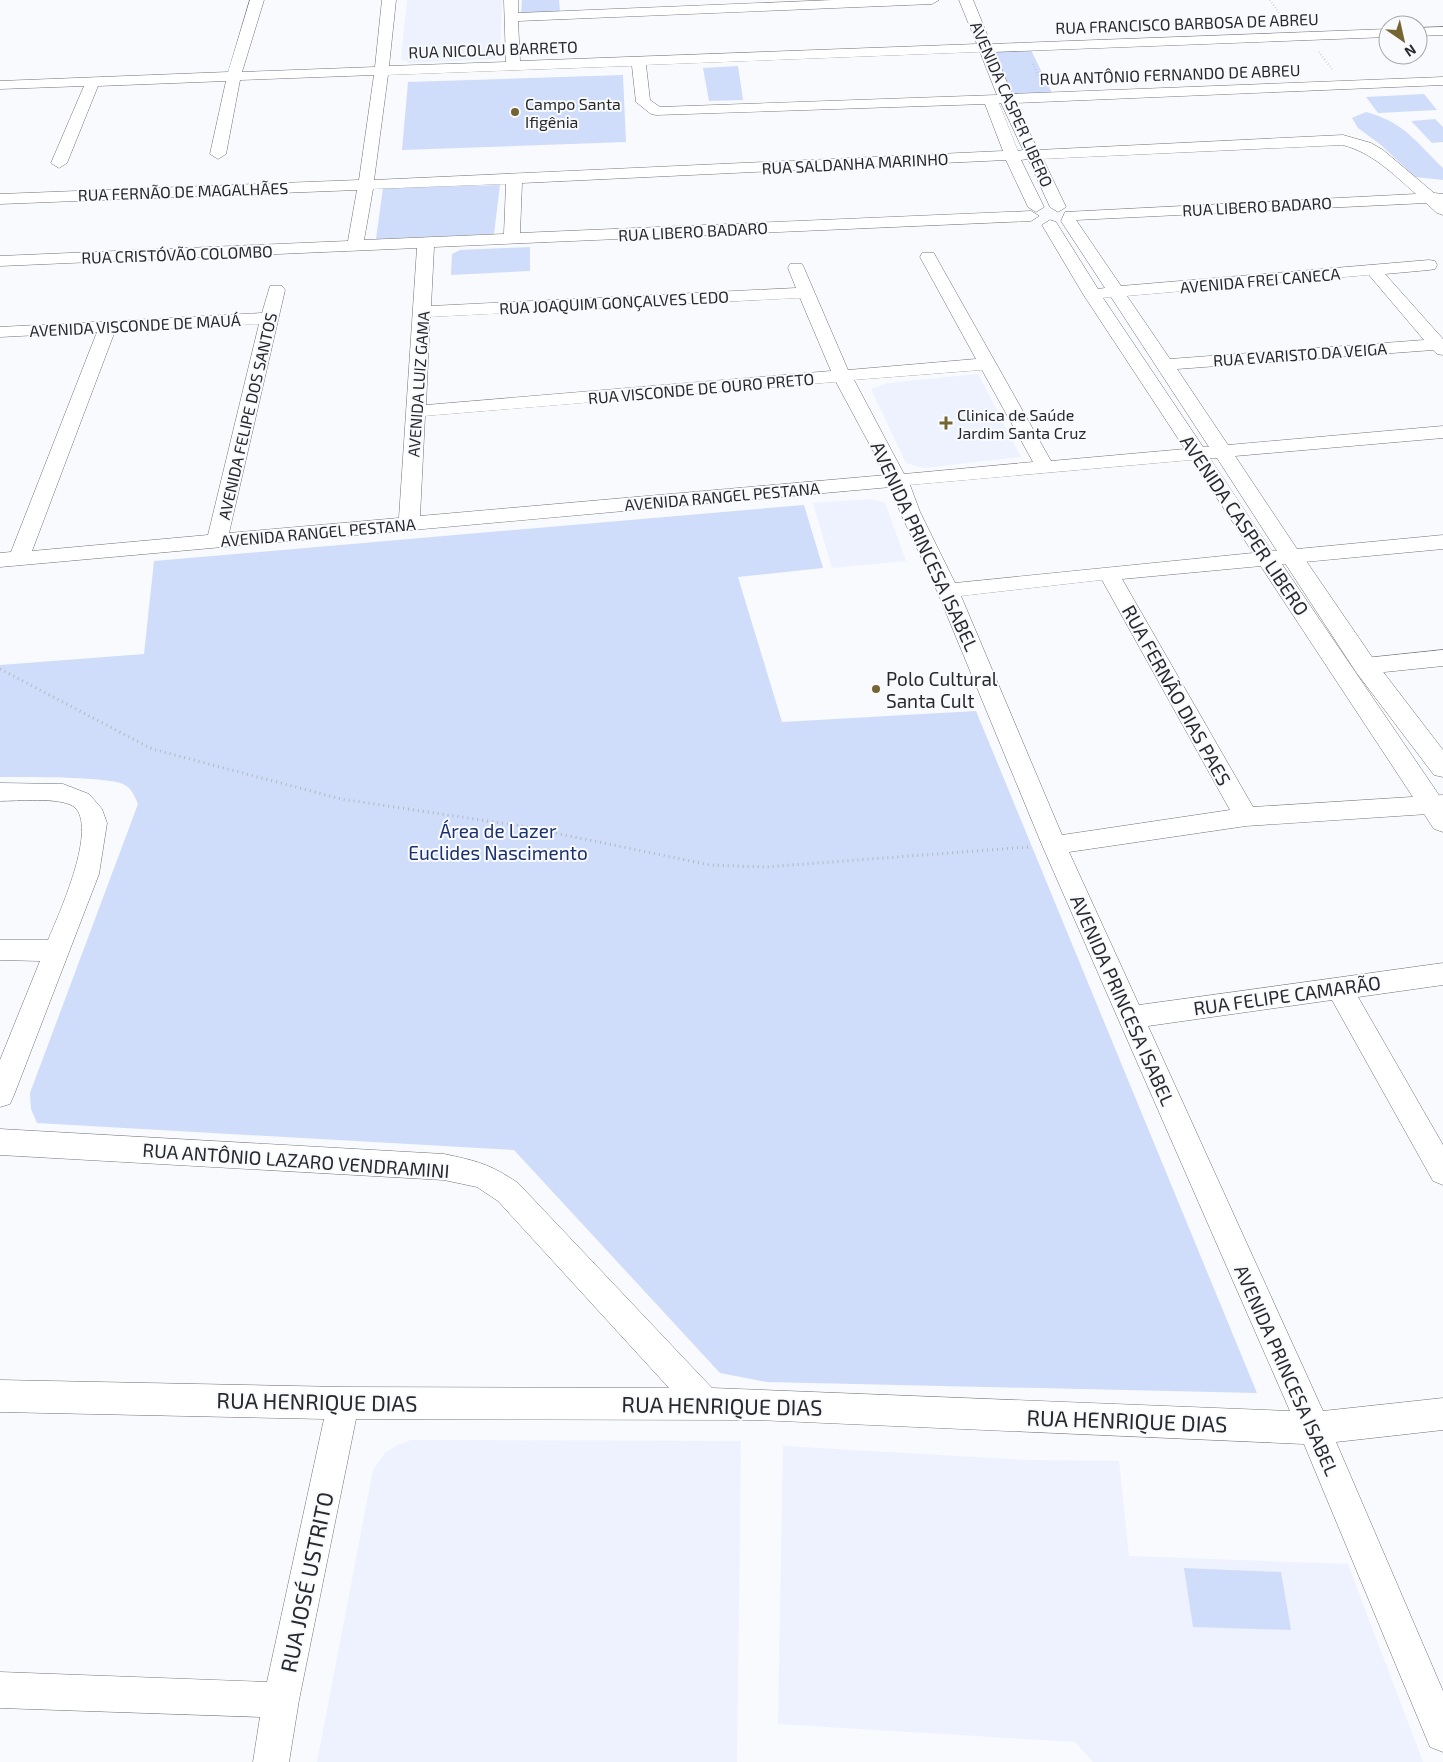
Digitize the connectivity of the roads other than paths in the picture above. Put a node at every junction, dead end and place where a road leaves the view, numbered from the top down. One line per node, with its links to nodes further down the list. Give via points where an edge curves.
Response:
1 (257, 0): 20 (street)
2 (389, 0): 19 (street)
3 (511, 0): 10 (street)
4 (932, 0): 7 (street)
5 (953, 0): 15 (street, AVENIDA CASPER LIBERO)
6 (966, 0): 14 (street, AVENIDA CASPER LIBERO)
7 (818, 2): 8 (street)
8 (685, 5): 9 (street)
9 (569, 7): 10 (street)
10 (511, 17): 18 (street)
11 (1443, 31): 12 (street)
12 (1428, 32)
13 (1378, 33): 14 (street, RUA FRANCISCO BARBOSA DE ABREU)
14 (987, 48): 15 (street, RUA NICOLAU BARRETO); 25 (street, AVENIDA CASPER LIBERO)
15 (970, 49): 16 (street, RUA NICOLAU BARRETO); 17 (street, AVENIDA CASPER LIBERO)
16 (638, 61): 18 (street, RUA NICOLAU BARRETO); 25 (street, RUA ANTÔNIO FERNANDO DE ABREU, via 643,102 663,112)
17 (974, 64)
18 (513, 66): 19 (street, RUA NICOLAU BARRETO)
19 (383, 71): 20 (street, RUA NICOLAU BARRETO); 31 (street)
20 (234, 75): 22 (street, RUA NICOLAU BARRETO); 26 (street)
21 (1443, 81): 25 (street, RUA ANTÔNIO FERNANDO DE ABREU)
22 (93, 82): 24 (street, RUA NICOLAU BARRETO); 29 (street)
23 (983, 82): 25 (street, AVENIDA CASPER LIBERO)
24 (0, 85)
25 (999, 99): 27 (street, AVENIDA CASPER LIBERO); 28 (street, AVENIDA CASPER LIBERO)
26 (218, 154)
27 (1035, 155): 28 (street, RUA SALDANHA MARINHO); 32 (street, RUA SALDANHA MARINHO, via 1343,140 1378,153); 36 (street, AVENIDA CASPER LIBERO)
28 (1012, 156): 30 (street, RUA SALDANHA MARINHO); 35 (street, AVENIDA CASPER LIBERO)
29 (59, 163)
30 (514, 179): 31 (street, RUA SALDANHA MARINHO); 38 (street)
31 (367, 184): 33 (street, RUA FERNÃO DE MAGALHÃES); 40 (street)
32 (1437, 198): 34 (street, RUA SALDANHA MARINHO); 36 (street, RUA LIBERO BADARO)
33 (0, 199)
34 (1443, 210)
35 (1034, 212): 36 (street, RUA LIBERO BADARO, via 1048,205); 37 (street, via 1038,222); 38 (street, RUA LIBERO BADARO)
36 (1066, 214): 37 (street, via 1063,224); 48 (street, AVENIDA CASPER LIBERO)
37 (1050, 225): 49 (street, AVENIDA CASPER LIBERO)
38 (512, 239): 39 (street, RUA LIBERO BADARO)
39 (426, 243): 40 (street, RUA LIBERO BADARO); 50 (street, AVENIDA LUIZ GAMA)
40 (355, 246): 42 (street, RUA CRISTÓVÃO COLOMBO)
41 (928, 257): 55 (street)
42 (0, 261)
43 (1429, 265): 45 (street, AVENIDA FREI CANECA)
44 (796, 268): 47 (street, AVENIDA PRINCESA ISABEL)
45 (1373, 270): 48 (street, AVENIDA FREI CANECA); 54 (street)
46 (276, 290): 51 (street, AVENIDA FELIPE DOS SANTOS)
47 (805, 292): 50 (street, RUA JOAQUIM GONÇALVES LEDO); 57 (street, AVENIDA PRINCESA ISABEL)
48 (1117, 292): 49 (street, AVENIDA FREI CANECA); 56 (street, AVENIDA CASPER LIBERO)
49 (1092, 294): 61 (street, AVENIDA CASPER LIBERO)
50 (423, 312): 58 (street, AVENIDA LUIZ GAMA)
51 (270, 318): 52 (street, AVENIDA VISCONDE DE MAUÁ); 65 (street, AVENIDA FELIPE DOS SANTOS)
52 (108, 326): 53 (street, AVENIDA VISCONDE DE MAUÁ); 68 (street)
53 (0, 332)
54 (1440, 347): 56 (street, RUA EVARISTO DA VEIGA)
55 (987, 364): 57 (street, RUA VISCONDE DE OURO PRETO); 62 (street)
56 (1163, 365): 60 (street, AVENIDA CASPER LIBERO)
57 (842, 376): 58 (street, RUA VISCONDE DE OURO PRETO); 63 (street, AVENIDA PRINCESA ISABEL)
58 (416, 411): 64 (street, AVENIDA LUIZ GAMA)
59 (1443, 432): 60 (street, AVENIDA RANGEL PESTANA)
60 (1222, 453): 61 (street, AVENIDA RANGEL PESTANA); 67 (street, AVENIDA CASPER LIBERO)
61 (1199, 455): 62 (street, AVENIDA RANGEL PESTANA); 69 (street, AVENIDA CASPER LIBERO)
62 (1045, 467): 63 (street, AVENIDA RANGEL PESTANA)
63 (898, 480): 64 (street, AVENIDA RANGEL PESTANA); 71 (street, AVENIDA PRINCESA ISABEL)
64 (410, 525): 65 (street, AVENIDA RANGEL PESTANA)
65 (217, 541): 68 (street, AVENIDA RANGEL PESTANA)
66 (1443, 542): 67 (street)
67 (1292, 557): 69 (street); 73 (street, AVENIDA CASPER LIBERO)
68 (9, 559)
69 (1267, 559): 70 (street); 76 (street, AVENIDA CASPER LIBERO)
70 (1108, 573): 71 (street); 77 (street, RUA FERNÃO DIAS PAES)
71 (948, 591): 78 (street, AVENIDA PRINCESA ISABEL)
72 (1443, 658): 73 (street)
73 (1365, 666): 74 (street, AVENIDA CASPER LIBERO)
74 (1443, 768)
75 (0, 792): 80 (street, via 64,793 81,800 90,809 94,823 87,874)
76 (1439, 810): 77 (street)
77 (1246, 817): 78 (street)
78 (1054, 845): 83 (street, AVENIDA PRINCESA ISABEL)
79 (0, 950): 80 (street)
80 (57, 952): 84 (street)
81 (1443, 974): 82 (street, RUA FELIPE CAMARÃO)
82 (1339, 988): 83 (street, RUA FELIPE CAMARÃO); 86 (street)
83 (1130, 1017): 91 (street, AVENIDA PRINCESA ISABEL)
84 (0, 1095)
85 (0, 1142): 89 (street, RUA ANTÔNIO LAZARO VENDRAMINI, via 444,1167 484,1176 508,1192)
86 (1443, 1172)
87 (0, 1396): 88 (street, RUA HENRIQUE DIAS)
88 (343, 1402): 89 (street, RUA HENRIQUE DIAS); 93 (street, RUA JOSÉ USTRITO)
89 (704, 1403): 91 (street, RUA HENRIQUE DIAS)
90 (1443, 1414): 91 (street, RUA HENRIQUE DIAS)
91 (1314, 1428): 94 (street, AVENIDA PRINCESA ISABEL)
92 (0, 1690): 93 (street)
93 (281, 1700): 95 (street, RUA JOSÉ USTRITO)
94 (1443, 1734)
95 (271, 1762)

